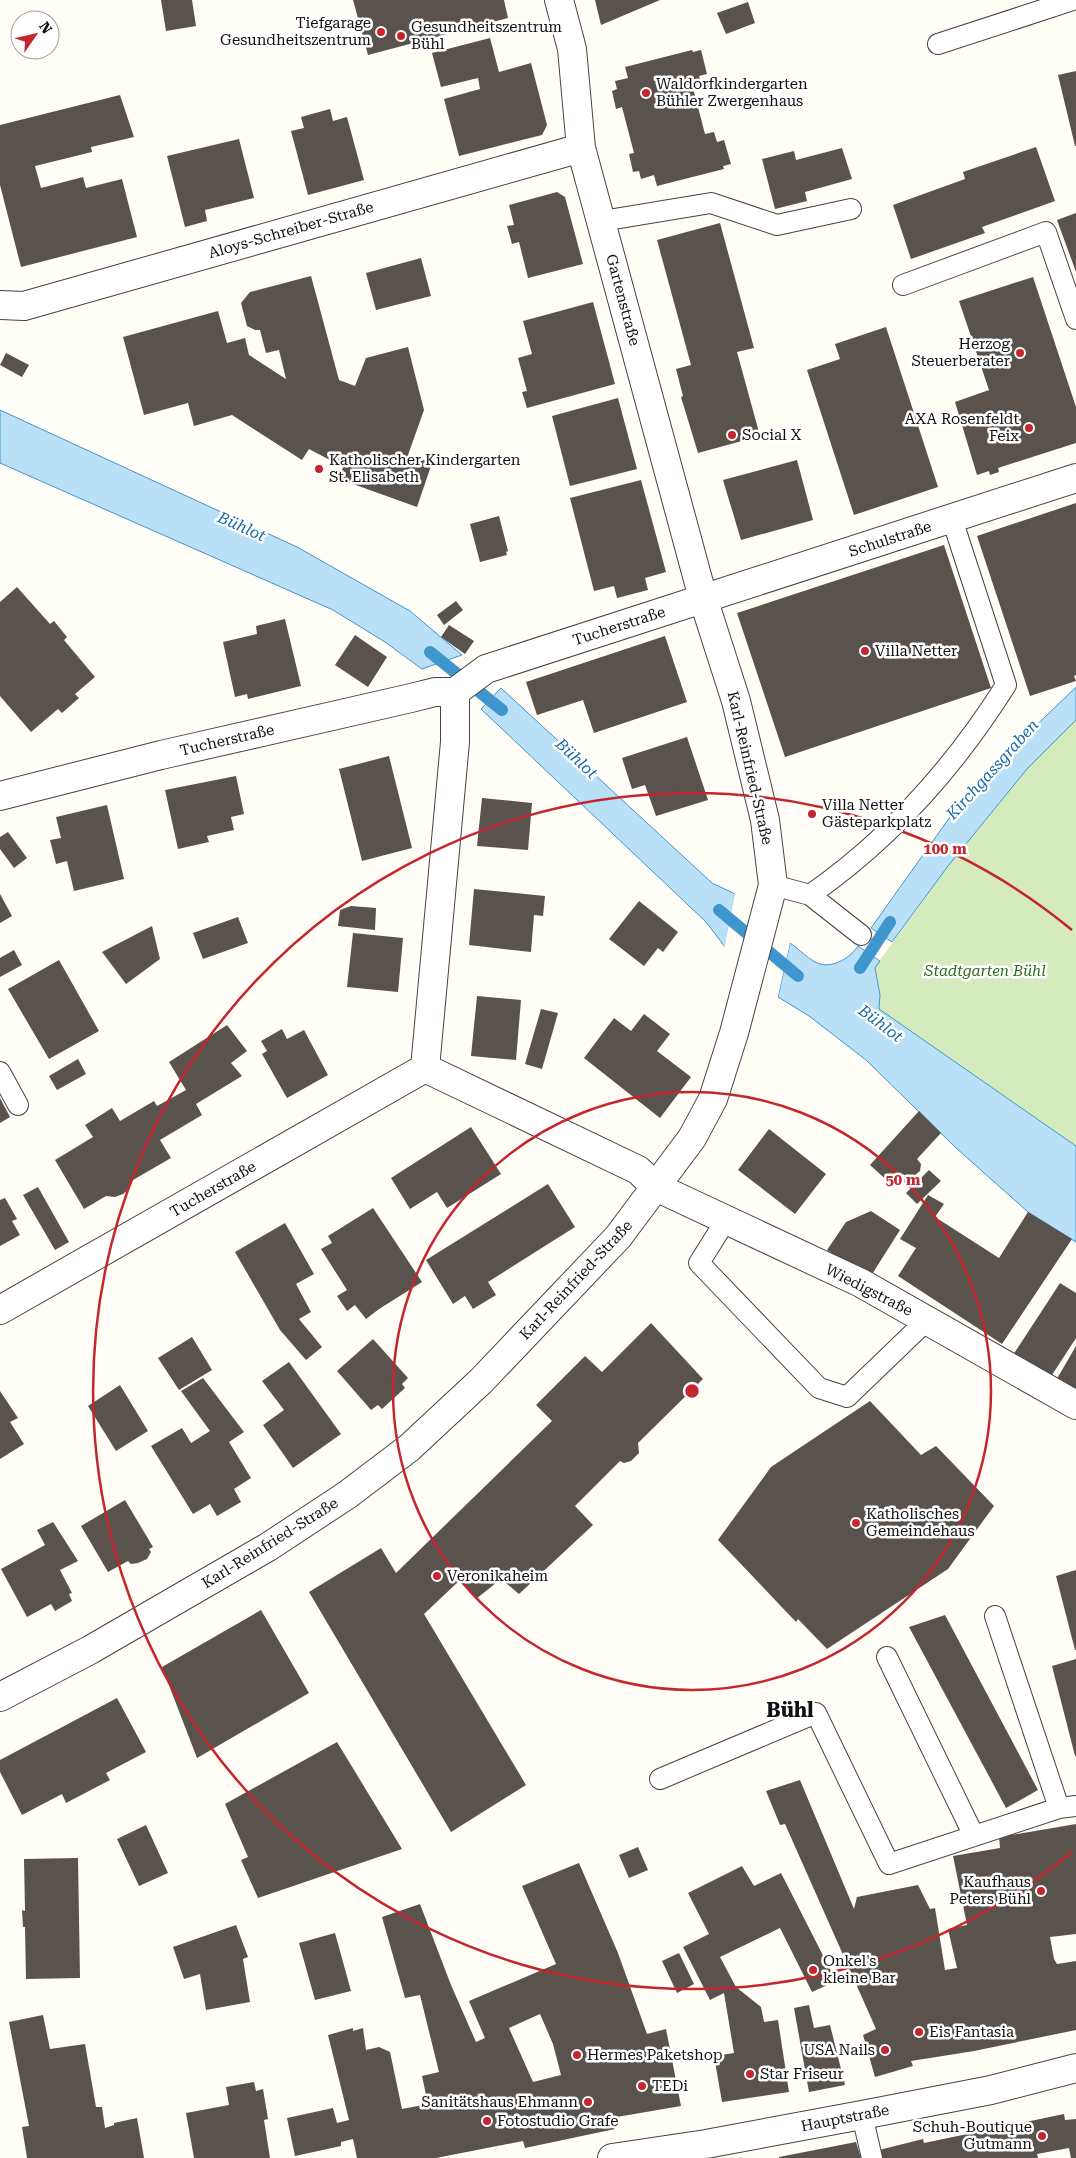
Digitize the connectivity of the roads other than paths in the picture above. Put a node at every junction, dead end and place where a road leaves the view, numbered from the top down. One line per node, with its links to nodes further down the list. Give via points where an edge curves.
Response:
1 (559, 0): 4 (street, Gartenstraße, via 572,50)
2 (1073, 0): 3 (lane)
3 (938, 44)
4 (581, 148): 6 (street, Gartenstraße); 8 (street, Aloys-Schreiber-Straße, via 24,306)
5 (851, 209): 6 (lane, via 777,226 711,203)
6 (602, 222): 12 (street, Gartenstraße)
7 (903, 285): 9 (lane, via 1046,232)
8 (0, 305)
9 (1076, 319)
10 (1076, 478): 11 (street, Schulstraße)
11 (952, 519): 12 (street, Schulstraße); 16 (lane, via 1006,685 985,718 905,816 838,875)
12 (703, 598): 13 (street, Tucherstraße, via 486,669); 15 (street, Karl-Reinfried-Straße, via 736,701 765,820)
13 (448, 699): 14 (street, Tucherstraße, via 161,755); 18 (street, via 455,742)
14 (0, 796)
15 (773, 885): 16 (lane); 21 (street, Karl-Reinfried-Straße, via 749,979 712,1098 692,1138)
16 (810, 894): 17 (lane)
17 (861, 935)
18 (425, 1068): 21 (street, via 638,1170); 23 (street, Tucherstraße)
19 (0, 1072): 20 (lane)
20 (18, 1104)
21 (656, 1187): 22 (street, Wiedigstraße); 28 (street, Karl-Reinfried-Straße, via 618,1237 481,1381 409,1448 347,1496 259,1552 90,1650)
22 (726, 1220): 24 (street, Wiedigstraße, via 861,1283); 24 (lane, via 699,1263 819,1388 847,1397)
23 (0, 1310)
24 (927, 1320): 25 (street, Wiedigstraße)
25 (1076, 1405)
26 (995, 1616): 30 (lane)
27 (887, 1657): 31 (lane)
28 (0, 1697)
29 (660, 1779): 31 (lane, via 816,1713 889,1864)
30 (1067, 1807): 31 (lane)
31 (974, 1836)
32 (1076, 2068): 33 (street, Hauptstraße, via 990,2090)
33 (862, 2115): 34 (street, Hauptstraße); 35 (lane)
34 (612, 2158)
35 (872, 2158)

